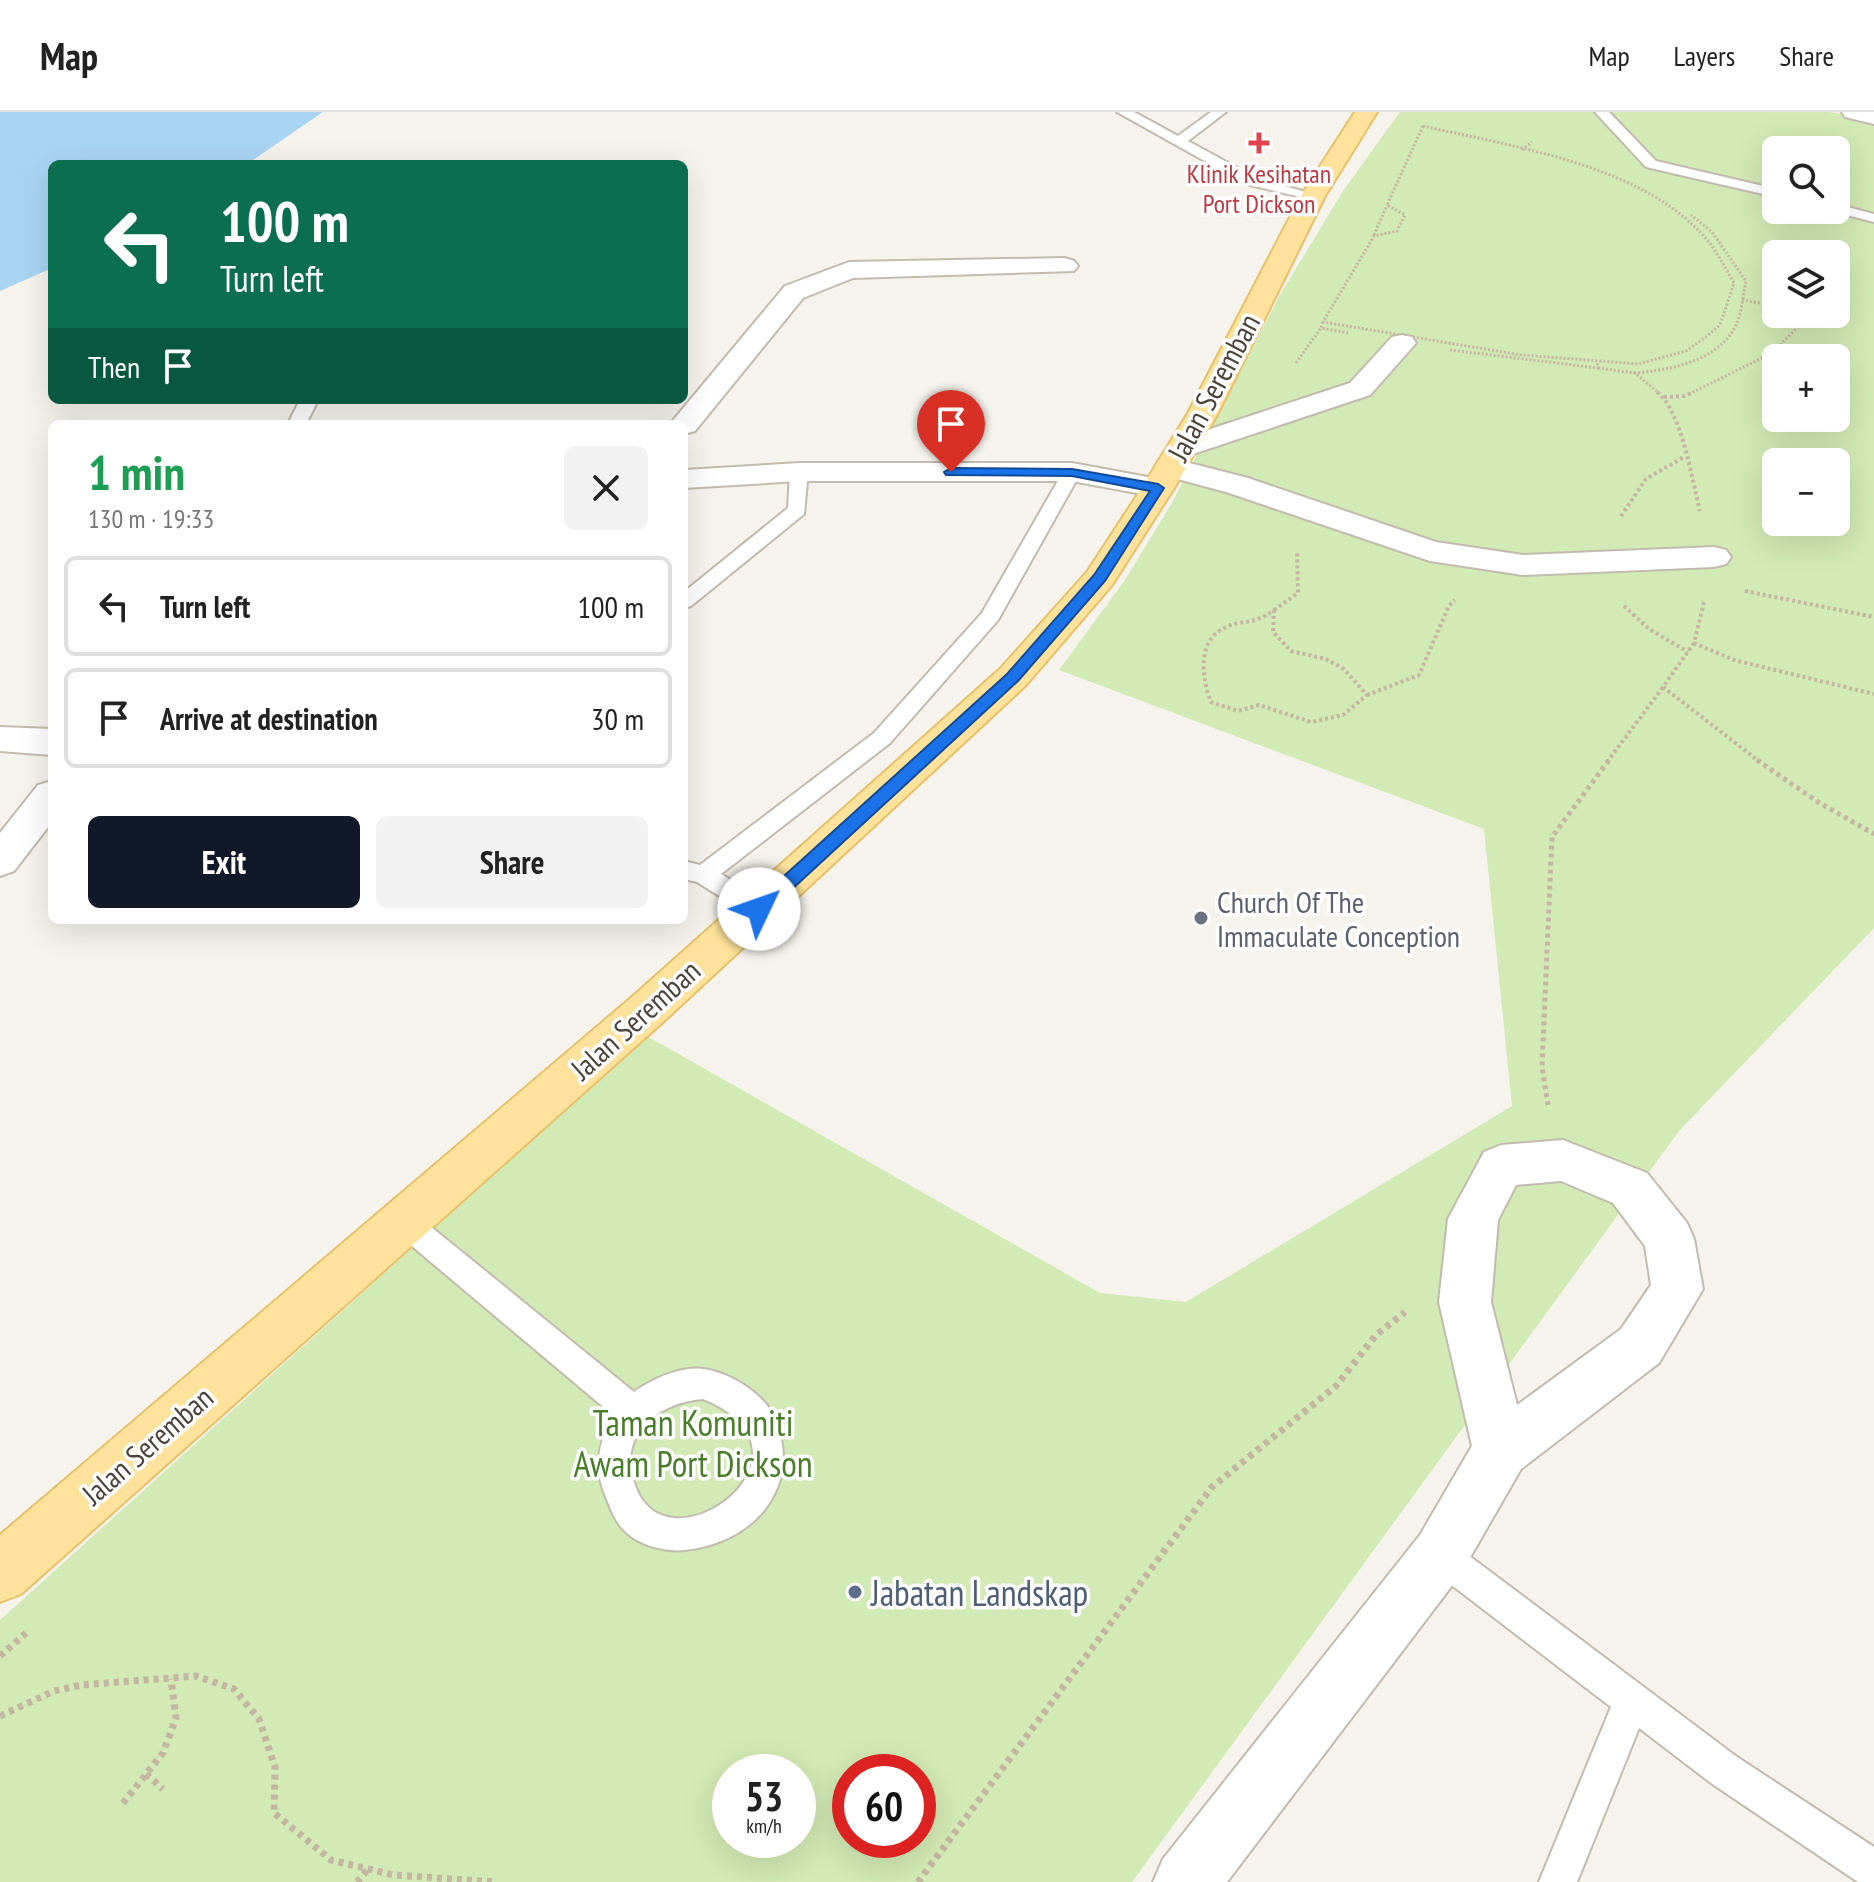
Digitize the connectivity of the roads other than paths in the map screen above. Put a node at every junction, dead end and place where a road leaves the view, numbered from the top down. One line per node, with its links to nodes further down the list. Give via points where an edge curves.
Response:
1 (1124, 112): 7 (lane)
2 (1219, 112): 7 (lane)
3 (1366, 112): 9 (main road, Jalan Seremban)
4 (1602, 112): 8 (lane, via 1651,164)
5 (1853, 112): 6 (street)
6 (1874, 117)
7 (1179, 142): 9 (lane, via 1251,181)
8 (1762, 190)
9 (1313, 196): 15 (main road, Jalan Seremban)
10 (1850, 212): 11 (lane)
11 (1874, 218)
12 (1065, 266): 14 (street, via 849,270 820,280 794,292)
13 (1402, 343): 15 (street, via 1360,389)
14 (688, 420)
15 (1170, 468): 17 (street); 19 (street, via 1237,485 1430,551 1523,565); 26 (main road, Jalan Seremban, via 1100,578 1013,677)
16 (799, 472): 17 (street); 18 (street); 20 (lane, via 797,510)
17 (1072, 472): 25 (lane, via 991,616 882,738)
18 (688, 479)
19 (1712, 571)
20 (688, 599)
21 (0, 739): 22 (street)
22 (48, 742)
23 (48, 799): 24 (street)
24 (0, 861)
25 (694, 872): 26 (lane)
26 (759, 909): 27 (main road, Jalan Seremban)
27 (404, 1222): 28 (lane); 31 (main road, Jalan Seremban)
28 (635, 1413): 28 (lane, via 654,1396 679,1386 727,1389 748,1402 762,1420 769,1444 758,1493 718,1529 691,1535 641,1524 615,1484 620,1434)
29 (1501, 1450): 29 (street, via 1465,1302 1473,1219 1501,1166 1563,1160 1630,1188 1669,1239 1677,1289 1640,1346); 30 (street)
30 (1440, 1555): 32 (lane); 34 (street)
31 (0, 1573)
32 (1632, 1701): 33 (lane); 35 (lane)
33 (1874, 1870)
34 (1186, 1882)
35 (1558, 1882)

